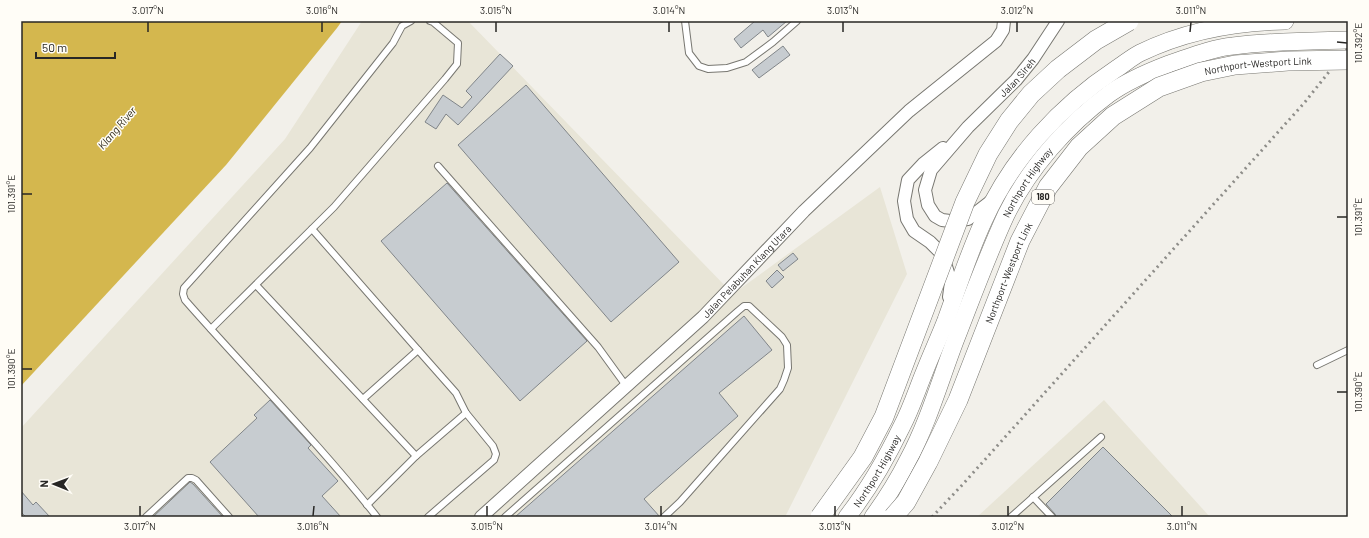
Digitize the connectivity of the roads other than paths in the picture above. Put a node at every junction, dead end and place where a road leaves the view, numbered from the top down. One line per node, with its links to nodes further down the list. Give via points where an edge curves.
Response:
1 (411, 21): 17 (lane, via 402,26 393,43 310,148 184,288 185,300)
2 (430, 21): 14 (lane, via 458,43 457,64 334,207)
3 (685, 21): 4 (lane, via 689,52 699,66 708,69 727,68 746,62)
4 (797, 21)
5 (1004, 21): 21 (street, Jalan Pelabuhan Klang Utara, via 1003,30 996,41 909,110 804,211 703,317)
6 (1058, 21): 11 (street, Jalan Sireh, via 1016,80)
7 (1129, 21): 35 (main road, bridge, via 1096,40 1031,94 1009,121 988,154 965,202 884,417 863,457)
8 (1285, 21): 13 (main road, Northport Highway, via 1257,21 1224,26 1192,34 1139,54 1096,82 1061,113 1011,170)
9 (1348, 40): 37 (main road, Northport Highway, via 1232,46 1199,53 1148,72 1110,94 1057,140 1030,174 1007,214 909,460)
10 (1348, 60): 38 (main road, Northport-Westport Link / 180, bridge, via 1235,65 1201,72 1159,87 1113,116 1079,147 1048,187 1024,235 958,400 906,502)
11 (968, 127): 13 (street, via 931,170 925,190 928,205 935,216 942,220 968,220); 16 (street, via 923,164 908,180 904,201 907,219 914,231 942,254 951,282)
12 (438, 166): 21 (lane, via 598,347)
13 (994, 198): 16 (main road, Northport Highway, via 983,220)
14 (312, 229): 15 (lane); 18 (lane)
15 (256, 285): 17 (lane); 22 (lane)
16 (945, 322): 36 (main road, Northport Highway, via 903,425 873,479)
17 (211, 329): 27 (lane)
18 (418, 350): 22 (lane); 23 (lane, via 456,393)
19 (1348, 350): 20 (lane)
20 (1317, 365)
21 (627, 387): 32 (street, Jalan Pelabuhan Klang Utara)
22 (363, 400): 25 (lane)
23 (466, 413): 25 (lane); 31 (lane, via 493,446 496,454 494,460)
24 (1101, 437): 26 (lane)
25 (416, 456): 27 (lane)
26 (1033, 497): 39 (lane); 40 (lane)
27 (368, 505): 30 (lane)
28 (146, 517): 29 (lane, via 188,478 192,478)
29 (229, 517)
30 (377, 517)
31 (428, 517)
32 (481, 517)
33 (505, 517): 34 (lane, via 738,311 744,306 749,306 782,337 787,345 788,368 784,380 780,389)
34 (664, 517)
35 (820, 517)
36 (847, 517)
37 (873, 517)
38 (893, 517)
39 (1011, 517)
40 (1052, 517)

